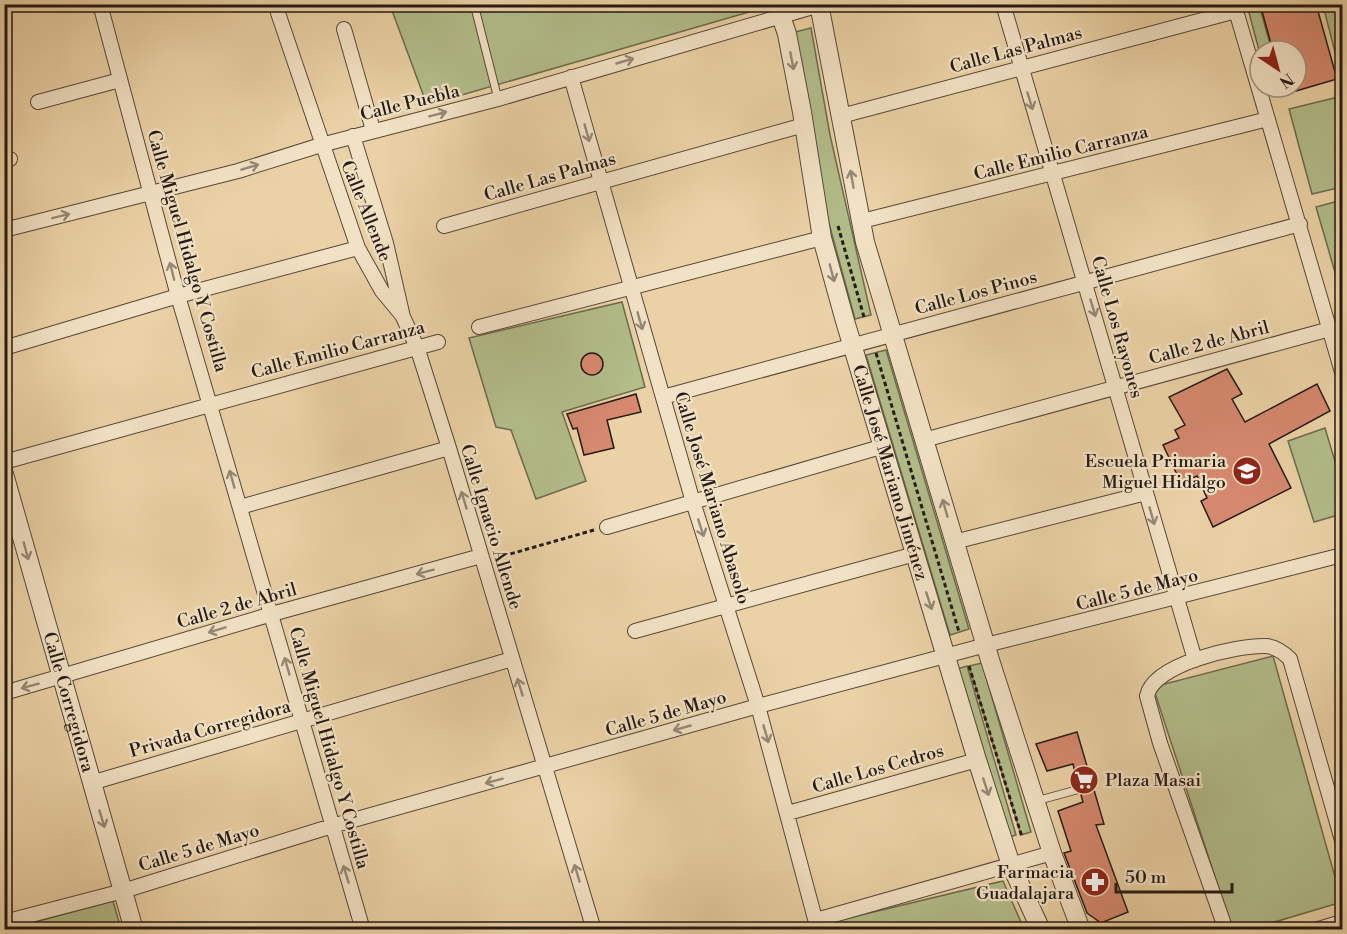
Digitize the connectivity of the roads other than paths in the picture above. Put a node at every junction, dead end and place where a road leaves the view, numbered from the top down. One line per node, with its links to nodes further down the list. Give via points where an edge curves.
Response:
1 (100, 4): 11 (street, Calle Miguel Hidalgo Y Costilla)
2 (474, 4): 12 (lane)
3 (1003, 4): 9 (street, Calle Los Rayones)
4 (820, 5): 6 (street, Calle Puebla); 14 (street)
5 (1235, 8): 9 (street, Calle Las Palmas); 15 (street)
6 (778, 11): 10 (street, Calle Puebla, one-way to 6); 16 (street, Calle José Mariano Jiménez, one-way to 16, via 787,34)
7 (278, 13): 19 (street)
8 (344, 29): 17 (street)
9 (1020, 67): 14 (street, Calle Las Palmas); 20 (street, Calle Los Rayones, one-way to 20)
10 (571, 77): 12 (street, Calle Puebla); 21 (street, Calle José Mariano Abasolo, one-way to 21)
11 (120, 80): 13 (street); 22 (street, Calle Miguel Hidalgo Y Costilla)
12 (498, 99): 17 (street, Calle Puebla, one-way to 12)
13 (38, 102)
14 (841, 116): 23 (street, one-way to 14)
15 (1268, 119): 20 (street, Calle Emilio Carranza); 24 (street)
16 (804, 124): 21 (street, Calle Las Palmas); 27 (street, Calle José Mariano Jiménez)
17 (373, 130): 18 (street, Calle Puebla)
18 (353, 136): 19 (street, Calle Puebla); 32 (street, Calle Ignacio Allende, via 386,243)
19 (321, 145): 22 (street, Calle Puebla, one-way to 19); 28 (street, Calle Allende)
20 (1052, 174): 23 (street, Calle Emilio Carranza); 29 (street, Calle Los Rayones)
21 (600, 181): 25 (street, Calle Las Palmas); 30 (street, Calle José Mariano Abasolo)
22 (152, 194): 26 (street, Calle Puebla, one-way to 22); 31 (street, Calle Miguel Hidalgo Y Costilla, one-way to 22)
23 (862, 221): 35 (street)
24 (1299, 224): 29 (street, Calle Los Pinos); 34 (street)
25 (444, 226)
26 (4, 230)
27 (822, 238): 30 (street); 37 (street, Calle José Mariano Jiménez, one-way to 37)
28 (358, 248): 31 (street); 32 (street, Calle Allende, via 382,291)
29 (1085, 281): 35 (street, Calle Los Pinos); 41 (street, Calle Los Rayones, one-way to 41)
30 (630, 288): 33 (street); 42 (street, Calle José Mariano Abasolo, one-way to 42)
31 (178, 296): 39 (street); 43 (street, Calle Miguel Hidalgo Y Costilla)
32 (403, 317): 38 (street, Calle Ignacio Allende)
33 (479, 327)
34 (1330, 329): 40 (street); 41 (street, Calle 2 de Abril)
35 (892, 334): 37 (street, Calle Los Pinos); 44 (street)
36 (438, 342): 38 (street, Calle Emilio Carranza)
37 (852, 344): 42 (street, Calle Los Pinos); 45 (street, Calle José Mariano Jiménez)
38 (417, 346): 43 (street, Calle Emilio Carranza); 46 (street, Calle Ignacio Allende)
39 (4, 348)
40 (1342, 372)
41 (1116, 386): 44 (street, Calle 2 de Abril); 49 (street, Calle Los Rayones)
42 (663, 397): 50 (street, Calle José Mariano Abasolo)
43 (211, 403): 47 (street, Calle Emilio Carranza); 51 (street, Calle Miguel Hidalgo Y Costilla, one-way to 43)
44 (924, 440): 53 (street, one-way to 44)
45 (884, 447): 50 (street); 54 (street, Calle José Mariano Jiménez)
46 (449, 448): 51 (street); 56 (street, Calle Ignacio Allende, one-way to 46)
47 (4, 462)
48 (4, 474): 65 (street, Calle Corregidora, one-way to 65)
49 (1146, 493): 53 (street); 57 (street, Calle Los Rayones, one-way to 57)
50 (693, 502): 52 (street); 58 (street, Calle José Mariano Abasolo, one-way to 58)
51 (240, 507): 59 (street, Calle Miguel Hidalgo Y Costilla)
52 (607, 527)
53 (954, 542): 61 (street)
54 (915, 554): 58 (street); 62 (street, Calle José Mariano Jiménez, one-way to 62)
55 (1342, 555): 57 (street, Calle 5 de Mayo)
56 (482, 559): 59 (street, Calle 2 de Abril, one-way to 59); 63 (street, Calle Ignacio Allende)
57 (1176, 599): 61 (street, Calle 5 de Mayo); 64 (street, Calle Los Rayones)
58 (726, 605): 60 (street); 67 (street, Calle José Mariano Abasolo)
59 (272, 614): 65 (street, Calle 2 de Abril, one-way to 65); 68 (street, Calle Miguel Hidalgo Y Costilla, one-way to 59)
60 (635, 631)
61 (986, 645): 62 (street, Calle 5 de Mayo); 73 (street)
62 (946, 656): 67 (street, Calle 5 de Mayo); 69 (street, Calle José Mariano Jiménez)
63 (512, 659): 68 (street, Privada Corregidora); 70 (street, Calle Ignacio Allende, one-way to 63)
64 (1195, 660): 76 (street, via 1266,646 1290,659); 88 (street, via 1156,678 1147,696)
65 (60, 678): 66 (street, Calle 2 de Abril, one-way to 66); 71 (street, Calle Corregidora)
66 (4, 693)
67 (758, 706): 70 (street, Calle 5 de Mayo, one-way to 70); 74 (street, Calle José Mariano Abasolo, one-way to 74)
68 (302, 721): 71 (street, Privada Corregidora); 75 (street, Calle Miguel Hidalgo Y Costilla)
69 (977, 760): 74 (street, Calle Los Cedros); 78 (street, Calle José Mariano Jiménez, one-way to 78)
70 (545, 767): 75 (street, Calle 5 de Mayo, one-way to 75); 85 (street, Calle Ignacio Allende, one-way to 70)
71 (91, 783): 79 (street, Calle Corregidora, one-way to 79)
72 (1080, 789): 73 (lane)
73 (1036, 801): 77 (street)
74 (788, 813): 82 (street, Calle José Mariano Abasolo)
75 (332, 826): 79 (street, Calle 5 de Mayo); 84 (street, Calle Miguel Hidalgo Y Costilla, one-way to 75)
76 (1342, 840)
77 (1052, 853): 78 (street); 87 (street)
78 (1011, 865): 82 (street); 86 (street, Calle José Mariano Jiménez)
79 (123, 891): 81 (street, Calle 5 de Mayo); 83 (street, Calle Corregidora)
80 (1342, 921): 89 (street)
81 (4, 922)
82 (817, 925)
83 (134, 930)
84 (363, 930)
85 (594, 930)
86 (1041, 930)
87 (1081, 930)
88 (1226, 930)
89 (1315, 930)

